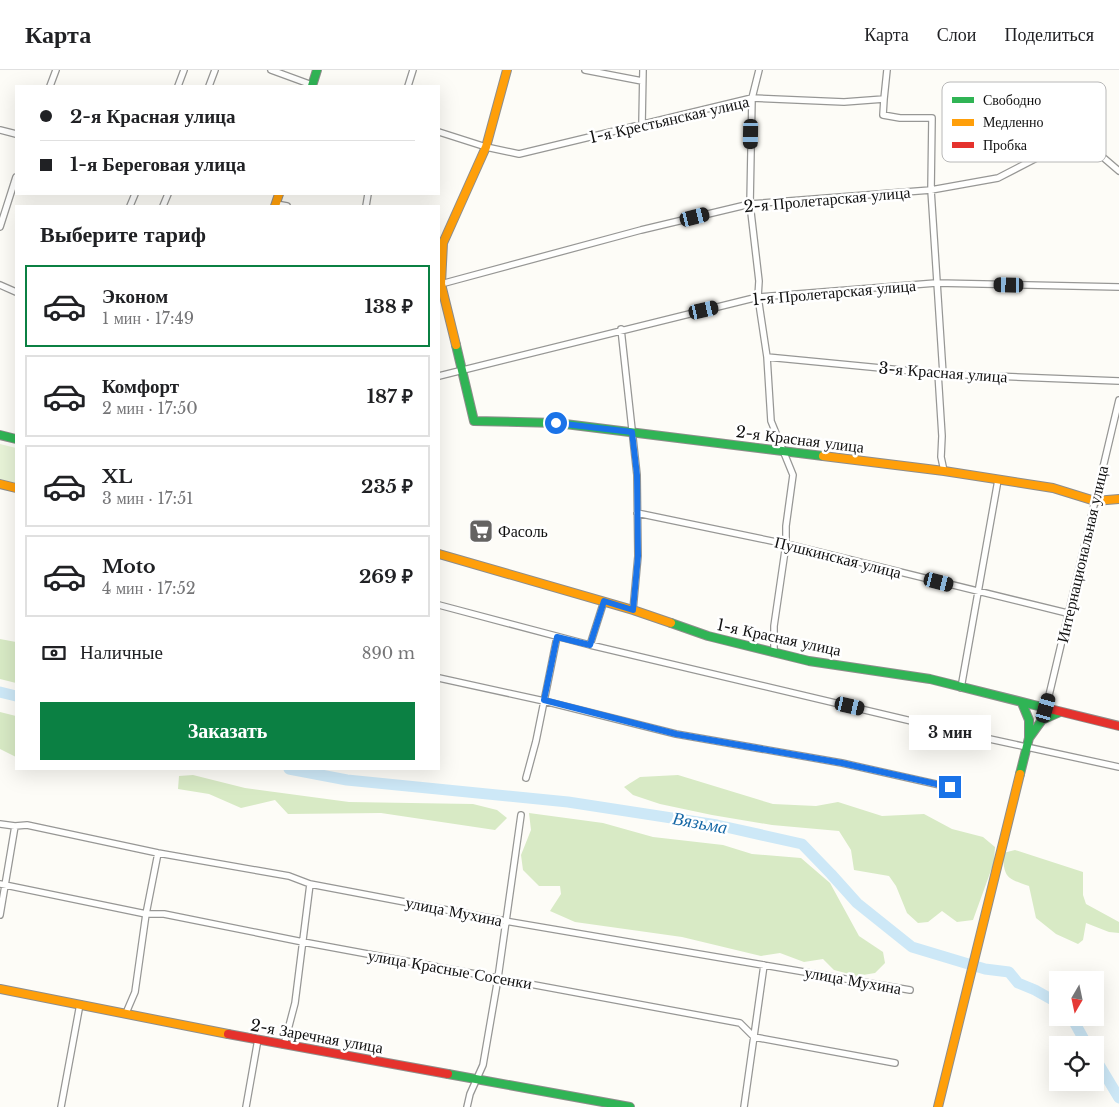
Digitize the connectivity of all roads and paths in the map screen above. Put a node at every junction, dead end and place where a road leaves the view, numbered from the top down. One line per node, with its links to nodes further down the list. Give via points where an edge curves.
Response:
1 (56, 70): 13 (street)
2 (184, 70): 14 (street)
3 (215, 70): 15 (street)
4 (271, 70): 16 (street)
5 (317, 70): 16 (main road)
6 (412, 70): 17 (street)
7 (507, 70): 24 (main road)
8 (585, 70): 12 (street)
9 (643, 70): 12 (street)
10 (759, 70): 18 (street)
11 (887, 70): 19 (street)
12 (642, 81): 20 (street)
13 (50, 85)
14 (178, 85)
15 (209, 85)
16 (312, 85)
17 (408, 85)
18 (752, 98): 19 (street, 1-я Крестьянская улица, via 844,102); 20 (street, 1-я Крестьянская улица); 30 (street)
19 (884, 99): 29 (street, via 883,115 932,118)
20 (642, 124): 24 (street, 1-я Крестьянская улица, via 519,154)
21 (0, 130): 23 (street)
22 (440, 132): 24 (street, 1-я Крестьянская улица)
23 (15, 134)
24 (486, 147): 32 (main road)
25 (1106, 160): 27 (street, 2-я Пролетарская улица)
26 (1029, 162): 29 (street, 2-я Пролетарская улица, via 998,178)
27 (1119, 171)
28 (15, 180): 31 (street)
29 (931, 190): 30 (street, 2-я Пролетарская улица); 33 (street)
30 (750, 204): 34 (street, 2-я Пролетарская улица); 38 (street)
31 (0, 227)
32 (441, 242): 34 (main road)
33 (936, 283): 36 (street, 1-я Пролетарская улица); 38 (street, 1-я Пролетарская улица); 42 (street)
34 (441, 284): 41 (main road)
35 (0, 286): 37 (street)
36 (1119, 287)
37 (15, 292)
38 (758, 297): 39 (street, 1-я Пролетарская улица); 40 (street)
39 (621, 330): 41 (street, 1-я Пролетарская улица); 46 (street)
40 (767, 357): 42 (street, 3-я Красная улица); 49 (street, via 771,421)
41 (460, 370): 43 (street, 1-я Пролетарская улица); 46 (main road, 2-я Красная улица, via 474,421 556,423)
42 (941, 373): 44 (street, 3-я Красная улица); 50 (street, via 941,457)
43 (440, 376)
44 (1119, 381)
45 (1119, 400): 55 (street, Интернациональная улица)
46 (632, 432): 49 (main road, 2-я Красная улица); 56 (street)
47 (0, 435): 48 (main road)
48 (15, 439)
49 (784, 450): 50 (main road, 2-я Красная улица); 57 (street, via 793,475)
50 (944, 471): 51 (main road, 2-я Красная улица)
51 (998, 480): 55 (main road, 2-я Красная улица, via 1053,488); 59 (street)
52 (0, 484): 53 (main road)
53 (15, 488)
54 (1119, 499): 55 (main road, 2-я Красная улица)
55 (1095, 501): 63 (street, Интернациональная улица)
56 (637, 513): 57 (street, Пушкинская улица); 62 (street, via 638,556)
57 (786, 544): 59 (street, Пушкинская улица); 66 (street, via 774,626)
58 (440, 554): 60 (main road, 1-я Красная улица)
59 (978, 591): 63 (street, Пушкинская улица); 68 (street)
60 (604, 601): 62 (main road, 1-я Красная улица); 65 (street)
61 (440, 605): 64 (street)
62 (633, 610): 66 (main road, 1-я Красная улица, via 708,636)
63 (1067, 613): 71 (street, Интернациональная улица)
64 (557, 637): 65 (street); 69 (street)
65 (590, 645): 74 (street, via 962,733)
66 (774, 653): 68 (main road, 1-я Красная улица, via 930,679)
67 (440, 678): 69 (street)
68 (961, 688): 70 (main road, 1-я Красная улица)
69 (544, 700): 76 (street); 77 (street, via 676,734 842,763)
70 (1022, 704): 71 (main road, 1-я Красная улица); 74 (main road, via 1029,720)
71 (1046, 708): 72 (main road, 1-я Красная улица)
72 (1060, 712): 73 (main road, 1-я Красная улица); 74 (main road, via 1042,720)
73 (1119, 726)
74 (1028, 742): 75 (street); 104 (main road)
75 (1119, 767)
76 (526, 778)
77 (950, 787)
78 (521, 815): 86 (street)
79 (0, 824): 80 (street, улица Мухина)
80 (15, 826): 81 (street, улица Мухина, via 28,825); 82 (street)
81 (158, 853): 83 (street, улица Мухина, via 289,876); 84 (street)
82 (3, 884): 84 (street, улица Красные Сосенки); 85 (street)
83 (310, 884): 86 (street, улица Мухина); 87 (street)
84 (146, 914): 87 (street, улица Красные Сосенки, via 164,914); 93 (street, via 135,992)
85 (0, 915)
86 (505, 921): 88 (street, улица Мухина); 89 (street)
87 (303, 942): 89 (street, улица Красные Сосенки); 96 (street, via 295,1004)
88 (764, 965): 91 (street, улица Мухина); 94 (street)
89 (498, 978): 94 (street, улица Красные Сосенки, via 740,1023); 98 (street, via 483,1065)
90 (0, 989): 92 (main road, 2-я Заречная улица)
91 (910, 990)
92 (80, 1004): 93 (main road, 2-я Заречная улица); 99 (street)
93 (126, 1013): 95 (main road, 2-я Заречная улица)
94 (754, 1037): 97 (street, улица Красные Сосенки); 103 (street)
95 (258, 1039): 96 (main road, 2-я Заречная улица); 100 (street)
96 (284, 1045): 98 (main road, 2-я Заречная улица)
97 (895, 1063)
98 (476, 1078): 101 (street); 102 (main road, 2-я Заречная улица)
99 (61, 1107)
100 (246, 1107)
101 (467, 1107)
102 (630, 1107)
103 (744, 1107)
104 (938, 1107)

